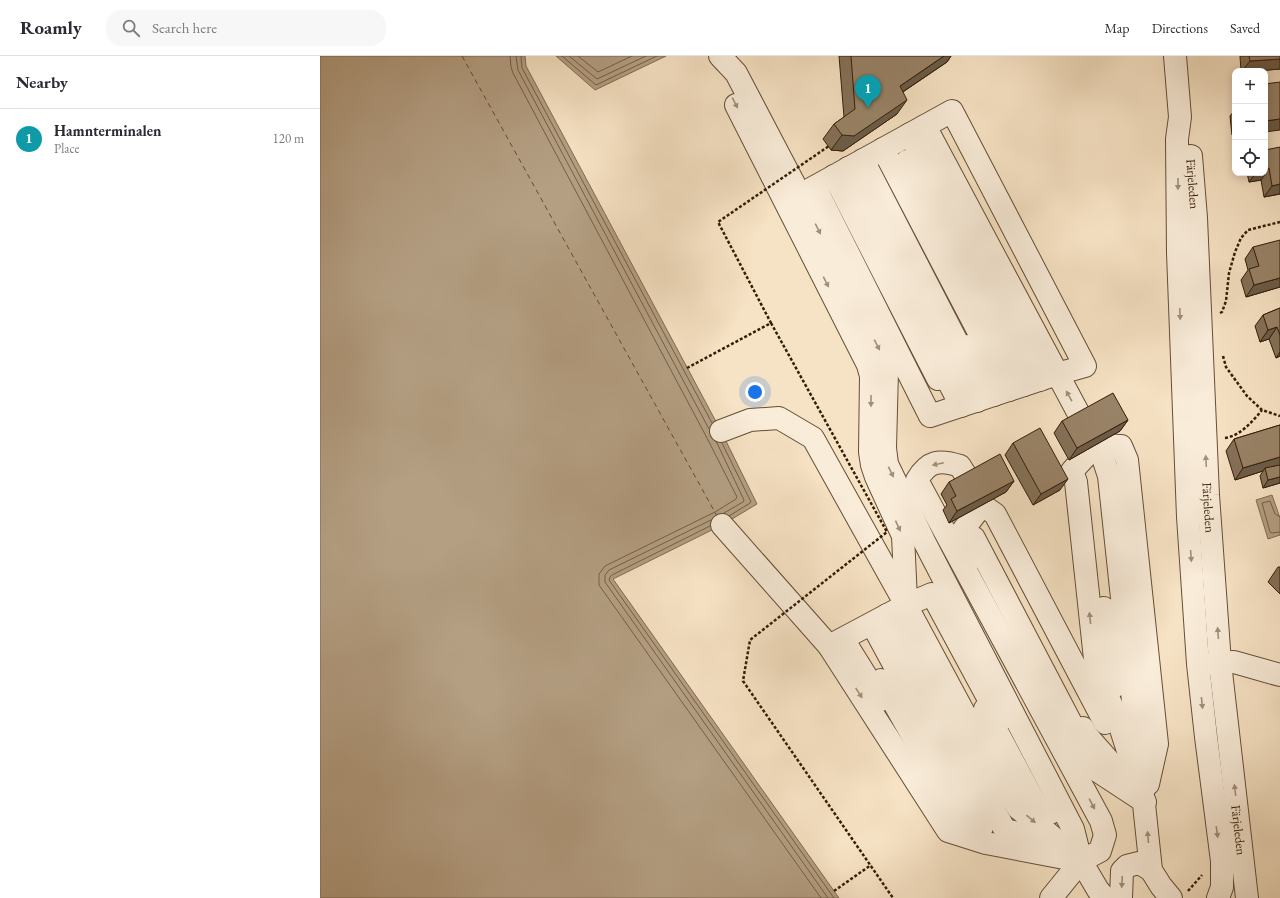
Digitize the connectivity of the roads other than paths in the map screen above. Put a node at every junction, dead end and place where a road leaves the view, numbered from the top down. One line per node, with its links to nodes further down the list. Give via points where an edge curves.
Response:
1 (712, 56): 13 (street, one-way to 13, via 868,365 871,376 872,466 903,536)
2 (720, 56): 5 (street, via 736,73)
3 (1176, 56): 4 (street, Färjeleden)
4 (1180, 117): 14 (street, Färjeleden, one-way to 4, via 1208,495 1196,218 1191,155); 15 (street, Färjeleden, one-way to 15, via 1177,139 1178,253 1188,517)
5 (876, 153): 6 (street); 6 (street); 6 (street); 6 (street); 6 (street, via 952,111 1085,366); 22 (street, one-way to 22, via 887,371 887,464)
6 (1005, 392): 7 (street, one-way to 6)
7 (1081, 418)
8 (721, 431): 13 (street, via 750,420 779,418 813,438 880,558)
9 (1096, 445): 17 (street, one-way to 9, via 1095,658 1076,482 1072,471); 18 (street, via 1083,465 1089,477); 19 (street, via 1091,461 1097,474); 20 (street, via 1109,476)
10 (968, 479): 22 (street, one-way to 22, via 960,466 948,462 934,463 923,470 917,480 1101,821 1105,835 1100,851)
11 (982, 505): 17 (street, via 1007,508); 20 (street, via 995,514); 20 (street, via 970,529 1081,742 1089,755)
12 (722, 525): 13 (street)
13 (876, 623): 21 (street); 21 (street); 21 (street, via 956,822); 22 (street, one-way to 22, via 998,776 1018,808); 22 (street, one-way to 22, via 948,830 986,843); 22 (street, via 932,594 1042,807)
14 (1220, 663): 15 (street); 16 (street, via 1234,662); 29 (street, Färjeleden, one-way to 14)
15 (1198, 664): 28 (street, Färjeleden, one-way to 28, via 1222,861 1222,887)
16 (1280, 675)
17 (1102, 683): 18 (street)
18 (1118, 720): 19 (street)
19 (1127, 747): 20 (street)
20 (1145, 802): 23 (street, one-way to 20)
21 (988, 828): 22 (street)
22 (1086, 859): 24 (street); 25 (street, via 1098,890)
23 (1151, 870): 26 (street, one-way to 26, via 1139,863 1127,866 1122,872); 27 (street)
24 (1051, 898)
25 (1105, 898)
26 (1121, 898)
27 (1171, 898)
28 (1218, 898)
29 (1247, 898)

